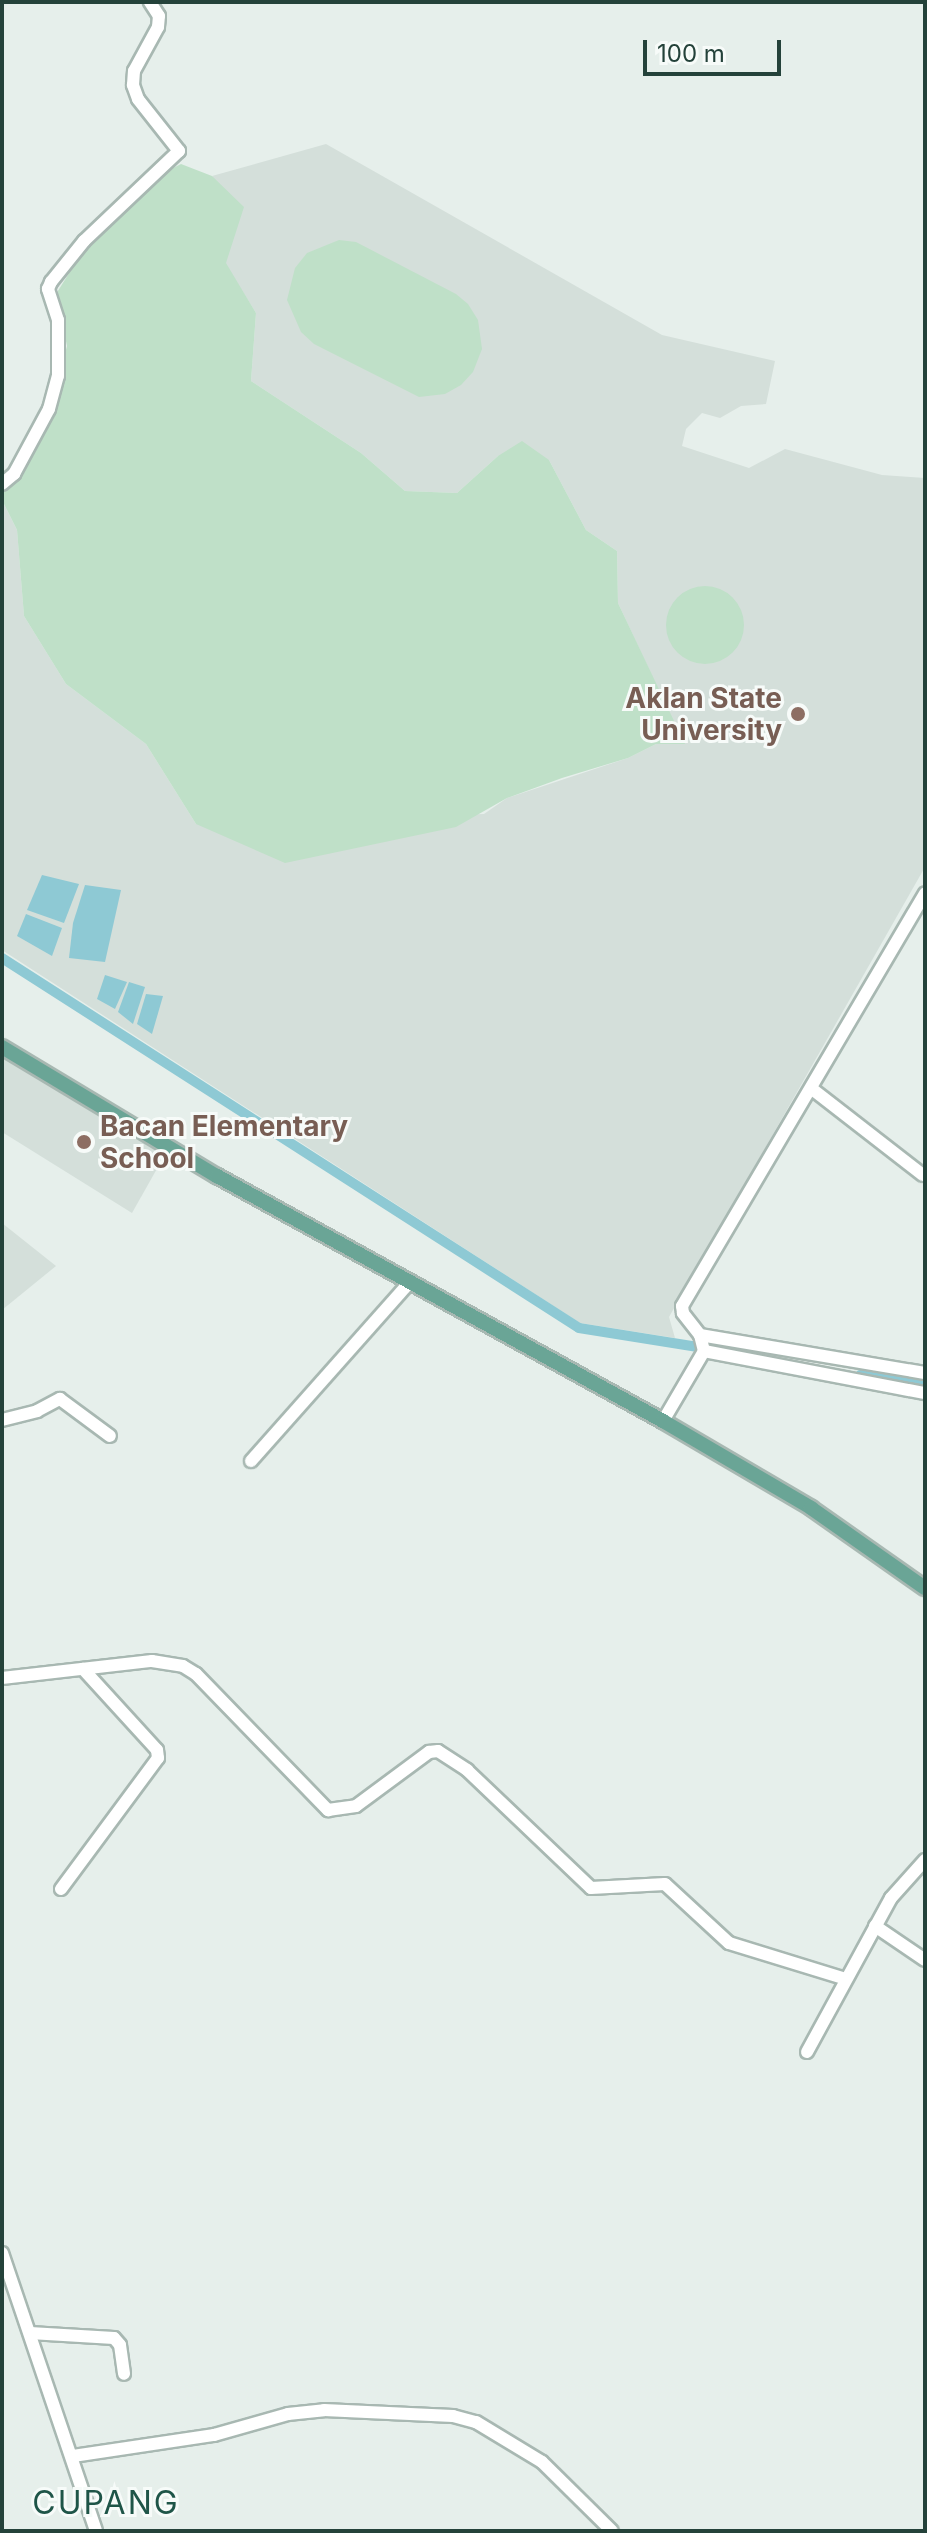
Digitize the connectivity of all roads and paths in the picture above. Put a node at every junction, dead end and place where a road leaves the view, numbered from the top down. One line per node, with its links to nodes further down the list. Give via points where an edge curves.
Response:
1 (150, 2): 2 (street, via 159,16 158,27 134,71 133,85 179,151 84,241 51,282 48,289 58,320 58,376 42,422 14,474)
2 (2, 484)
3 (925, 893): 5 (street)
4 (2, 1047): 7 (main road, via 228,1182)
5 (812, 1089): 6 (street); 8 (street, via 682,1306)
6 (923, 1175)
7 (410, 1282): 12 (main road); 14 (street)
8 (703, 1345): 9 (street); 10 (street); 12 (street)
9 (925, 1373)
10 (925, 1393)
11 (2, 1420): 13 (street, via 60,1399)
12 (663, 1421): 15 (main road, via 811,1508)
13 (110, 1436)
14 (251, 1461)
15 (925, 1588)
16 (83, 1669): 17 (street); 19 (street, via 157,1750 158,1758); 22 (street, via 152,1661 183,1666 328,1810 356,1806 429,1752 444,1754 591,1888 665,1884 729,1943)
17 (2, 1678)
18 (925, 1860): 20 (street, via 891,1898)
19 (61, 1889)
20 (875, 1926): 21 (street); 22 (street)
21 (925, 1960)
22 (846, 1979): 23 (street)
23 (807, 2052)
24 (2, 2253): 25 (street)
25 (30, 2333): 26 (street, via 114,2338); 27 (street)
26 (124, 2374)
27 (73, 2456): 28 (street); 29 (street, via 214,2435 312,2411 453,2416 476,2422 542,2462)
28 (96, 2531)
29 (612, 2531)

